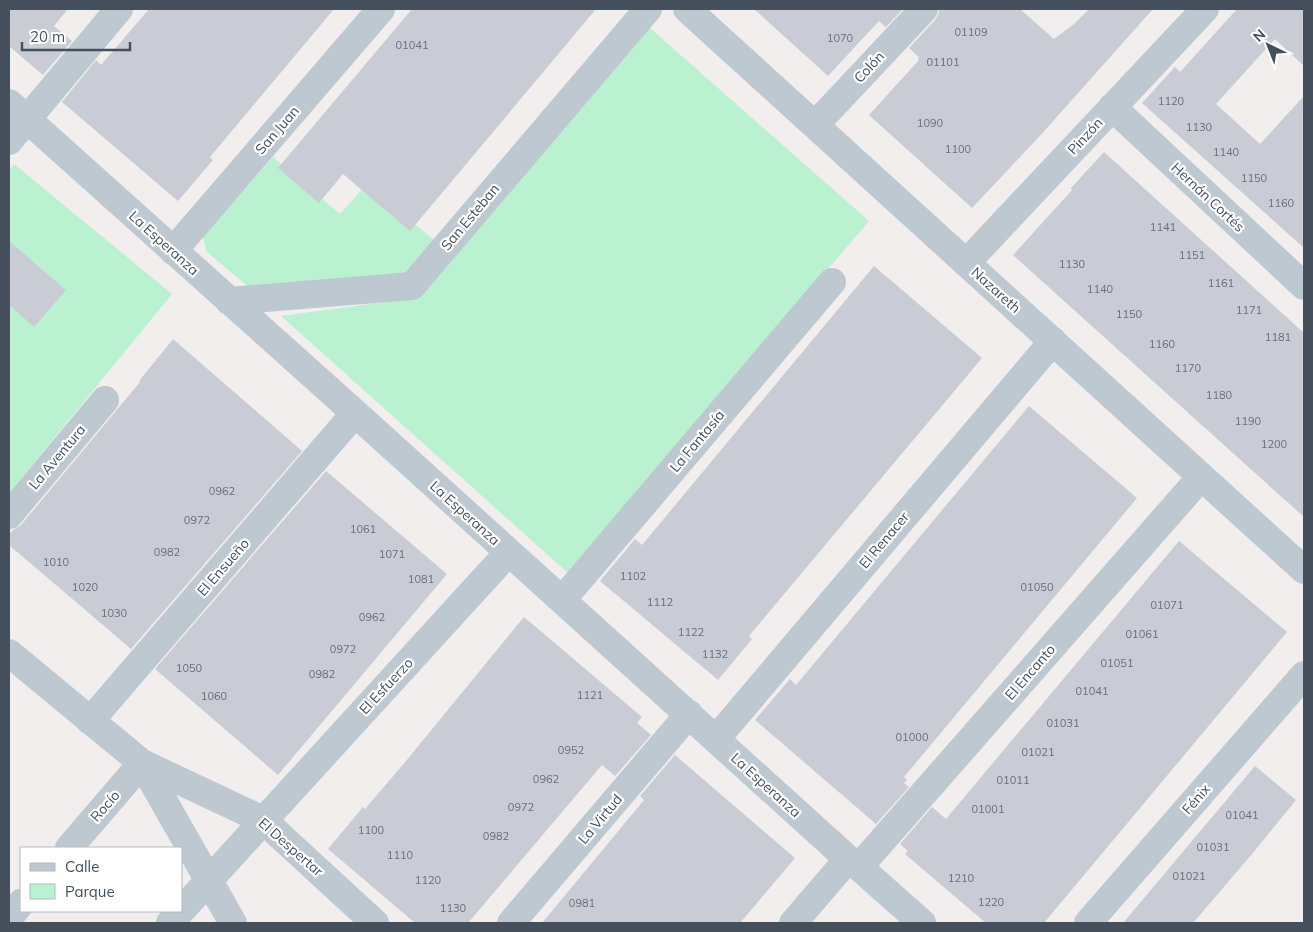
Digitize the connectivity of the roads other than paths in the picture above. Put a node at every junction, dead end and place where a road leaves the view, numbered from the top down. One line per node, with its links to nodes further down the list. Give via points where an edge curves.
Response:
1 (119, 9): 8 (street)
2 (381, 9): 11 (street, San Juan)
3 (648, 9): 15 (street, San Esteban, via 412,286)
4 (687, 9): 9 (street, Nazareth)
5 (924, 9): 9 (street, Colón)
6 (1205, 9): 7 (street, Pinzón)
7 (1112, 107): 12 (street, Pinzón); 14 (street, Hernán Cortés)
8 (18, 111): 10 (street); 11 (street, La Esperanza)
9 (815, 125): 12 (street, Nazareth)
10 (9, 141)
11 (173, 251): 15 (street, La Esperanza)
12 (966, 262): 16 (street, Nazareth)
13 (832, 282): 23 (street, La Fantasía)
14 (1304, 286)
15 (229, 301): 18 (street, La Esperanza)
16 (1053, 341): 19 (street, Nazareth); 28 (street, El Renacer)
17 (105, 400): 20 (street, La Aventura)
18 (355, 413): 21 (street, La Esperanza); 27 (street, El Ensueño)
19 (1201, 477): 22 (street, Nazareth); 32 (street, El Encanto)
20 (9, 515)
21 (508, 553): 23 (street, La Esperanza); 30 (street, El Esfuerzo)
22 (1304, 570)
23 (562, 600): 26 (street, La Esperanza)
24 (9, 653): 27 (street)
25 (1304, 675): 44 (street, Fénix)
26 (689, 714): 28 (street, La Esperanza); 41 (street, La Virtud)
27 (90, 721): 29 (street)
28 (716, 739): 32 (street, La Esperanza)
29 (142, 763): 30 (street, El Despertar); 31 (street, Rocío); 33 (street)
30 (263, 820): 33 (street, El Esfuerzo); 40 (street, El Despertar)
31 (69, 847)
32 (853, 863): 42 (street, El Encanto); 43 (street, La Esperanza)
33 (208, 881): 35 (street, El Esfuerzo); 39 (street)
34 (20, 904): 37 (street)
35 (182, 910)
36 (180, 912): 38 (street, El Esfuerzo)
37 (9, 918)
38 (170, 923)
39 (233, 923)
40 (375, 923)
41 (512, 923)
42 (793, 923)
43 (922, 923)
44 (1088, 923)

